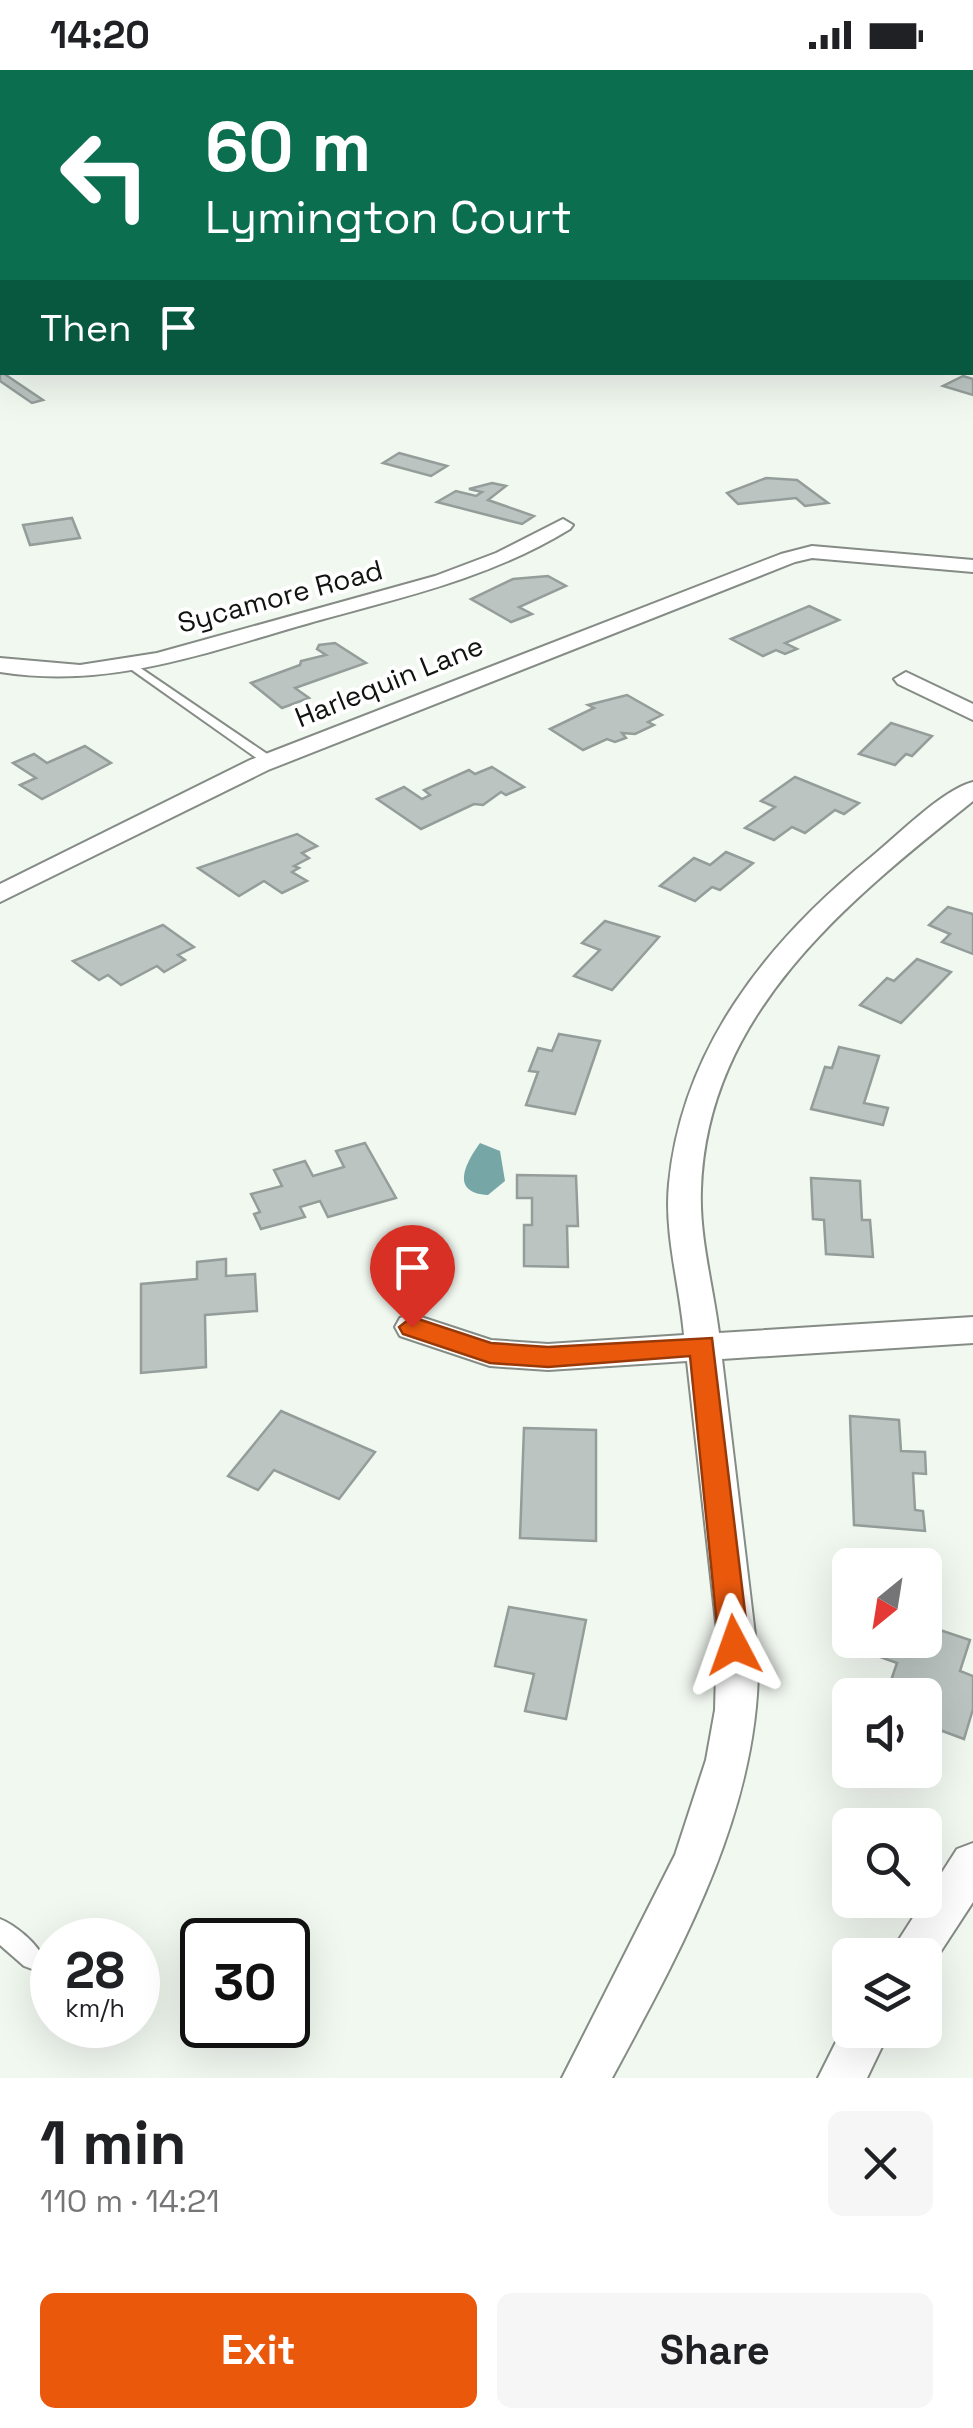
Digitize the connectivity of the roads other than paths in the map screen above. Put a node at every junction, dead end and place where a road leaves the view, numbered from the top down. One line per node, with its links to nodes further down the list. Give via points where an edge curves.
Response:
1 (563, 526): 4 (street, Sycamore Road, via 468,575)
2 (973, 566): 7 (street, Harlequin Lane, via 812,552)
3 (0, 665): 4 (street, Sycamore Road, via 82,672)
4 (136, 668): 7 (lane)
5 (906, 679): 6 (street)
6 (973, 713)
7 (269, 761): 9 (street, Harlequin Lane)
8 (973, 789): 12 (street, via 788,951 735,1015 704,1088 685,1185)
9 (0, 894)
10 (412, 1327): 12 (street, via 490,1353 548,1357)
11 (973, 1330): 12 (street)
12 (702, 1345): 18 (street, via 737,1707 713,1813 662,1940)
13 (973, 1864): 15 (street)
14 (0, 1930): 16 (lane)
15 (923, 1938)
16 (30, 1956)
17 (858, 2048): 19 (street)
18 (586, 2078)
19 (842, 2078)

